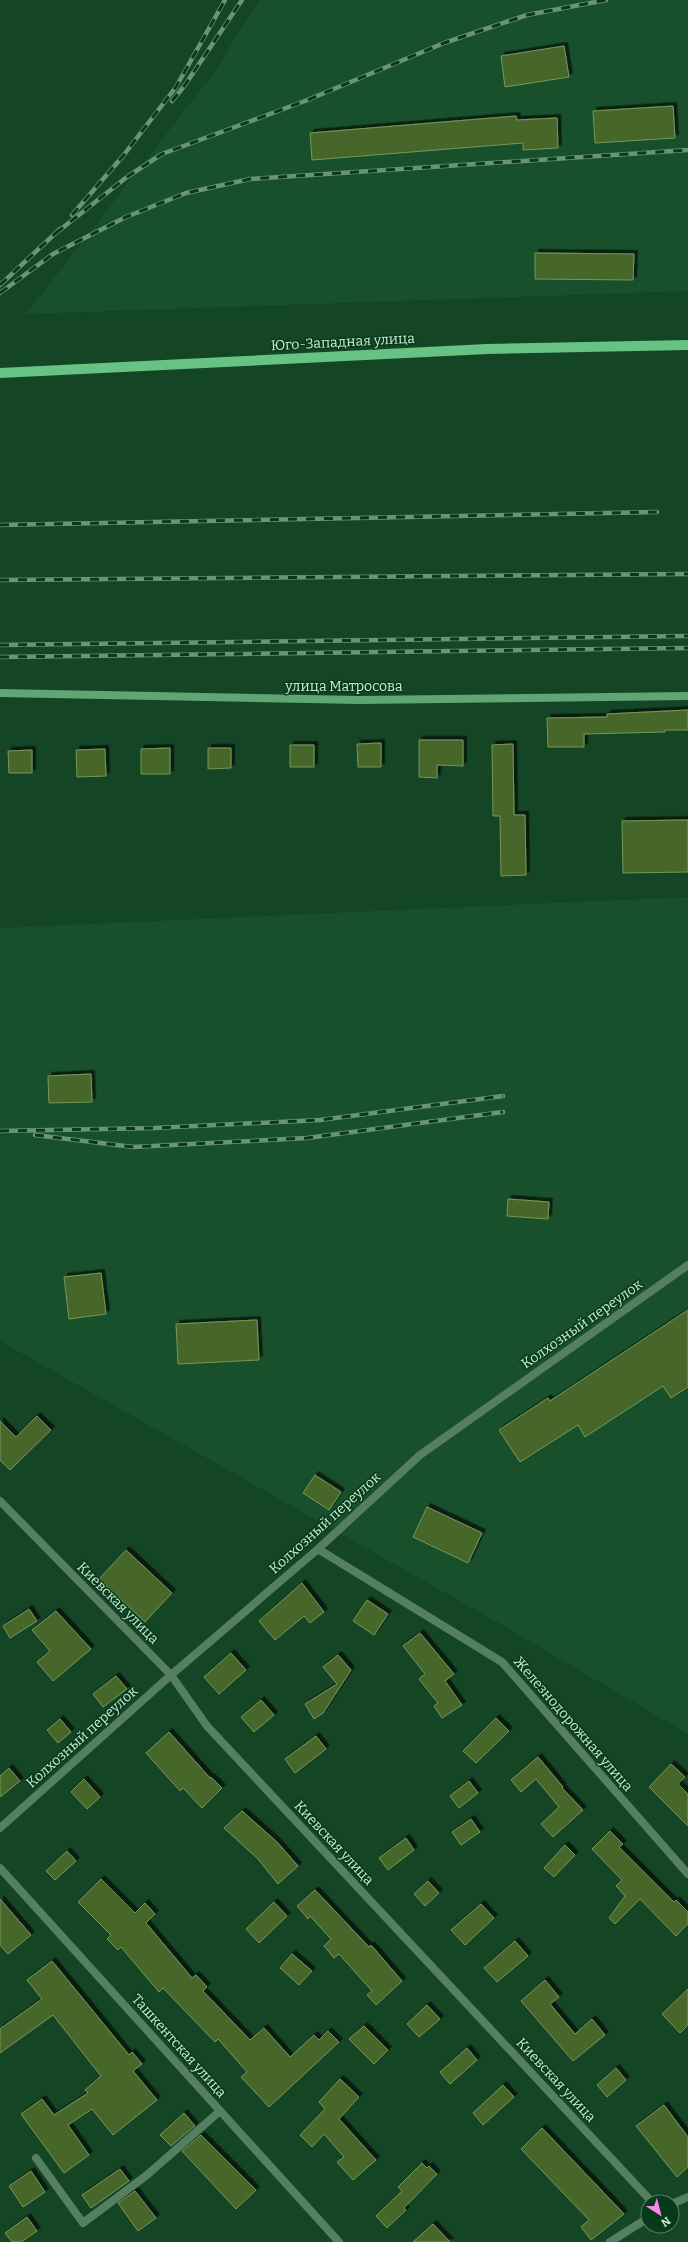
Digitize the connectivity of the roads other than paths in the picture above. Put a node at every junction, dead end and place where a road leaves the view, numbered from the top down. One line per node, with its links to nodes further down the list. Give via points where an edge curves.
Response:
1 (688, 345): 2 (main road, Юго-Западная улица, via 487,349)
2 (0, 373)
3 (0, 693): 4 (street, улица Матросова, via 360,700)
4 (688, 696)
5 (688, 1265): 7 (street, Колхозный переулок, via 420,1455)
6 (0, 1501): 8 (street, Киевская улица)
7 (318, 1549): 8 (street, Колхозный переулок); 11 (street, Железнодорожная улица, via 502,1662)
8 (171, 1675): 9 (street, Колхозный переулок); 14 (street, Киевская улица, via 207,1726)
9 (0, 1828)
10 (0, 1868): 12 (street, Ташкентская улица)
11 (688, 1874)
12 (220, 2111): 13 (street, via 147,2175 83,2223); 16 (street, Ташкентская улица)
13 (36, 2158)
14 (645, 2194)
15 (640, 2223): 17 (street)
16 (339, 2242)
17 (610, 2242)

